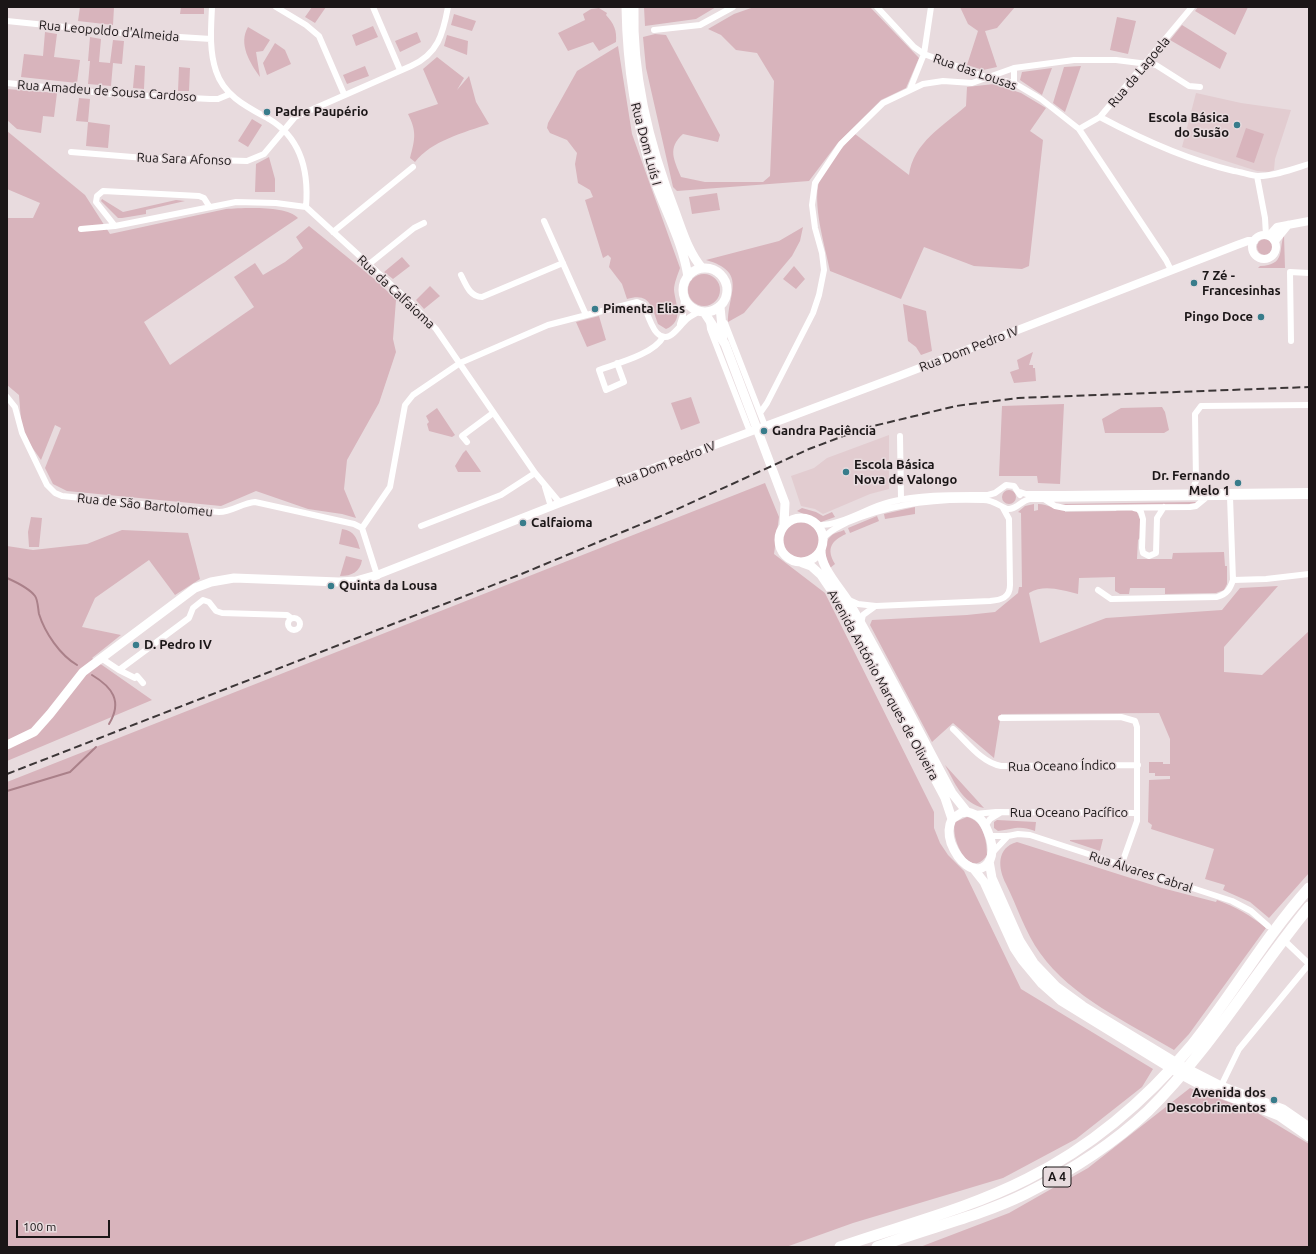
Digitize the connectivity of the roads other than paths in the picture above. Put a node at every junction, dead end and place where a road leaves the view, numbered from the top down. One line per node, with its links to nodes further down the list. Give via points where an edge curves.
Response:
1 (212, 7): 13 (street)
2 (276, 7): 24 (street, via 319,36)
3 (373, 7): 17 (street)
4 (448, 7): 17 (street, Rua Sara Afonso, via 435,48 429,56)
5 (626, 7): 50 (main road, Rua Dom Luís I, via 630,74 636,112 653,176 685,260)
6 (634, 7): 46 (main road, Rua Dom Luís I, via 636,62 648,131 670,199 693,257)
7 (733, 7): 12 (street, via 700,25)
8 (877, 7): 14 (street, Rua das Lousas, via 914,47)
9 (931, 7): 14 (street)
10 (1192, 7): 15 (street, Rua da Lagoela)
11 (7, 21): 13 (street, Rua Leopoldo d'Almeida)
12 (654, 30)
13 (211, 39): 23 (street, via 216,72)
14 (924, 54): 18 (street, Rua das Lousas); 22 (street)
15 (1147, 63): 16 (street, via 1074,60); 21 (street, via 1156,65 1189,86); 25 (street, Rua da Lagoela)
16 (1014, 68): 18 (street); 20 (street)
17 (400, 70): 24 (street, Rua Sara Afonso)
18 (986, 77): 20 (street, Rua das Lousas); 22 (street, via 972,83 943,81)
19 (7, 83): 23 (street, Rua Amadeu de Sousa Cardoso, via 112,94 210,99)
20 (1014, 83): 26 (street, Rua das Lousas, via 1041,99)
21 (1200, 87)
22 (910, 89): 64 (street, via 883,103 841,144 815,183 812,205 824,270 819,295 814,313)
23 (230, 94): 27 (street)
24 (344, 94): 27 (street, Rua Sara Afonso, via 295,116)
25 (1100, 117): 26 (street, Rua da Lagoela); 31 (street, via 1146,141 1188,157 1213,166)
26 (1079, 129): 47 (street, Rua das Lousas)
27 (285, 131): 28 (street, Rua Sara Afonso, via 264,154 237,162); 33 (street, via 297,146 304,162)
28 (71, 152)
29 (1309, 164): 31 (street, via 1279,174)
30 (413, 167): 39 (street)
31 (1257, 176): 40 (street)
32 (209, 206): 33 (street, via 236,202); 37 (street); 37 (street, via 204,198 199,196 103,191 97,196 96,202)
33 (306, 206): 39 (street, Rua da Calfaioma)
34 (544, 221): 44 (street)
35 (1309, 221): 40 (street, Rua Dom Pedro IV, via 1277,228)
36 (424, 223): 45 (street)
37 (115, 226): 38 (street)
38 (81, 229)
39 (333, 232): 45 (street, Rua da Calfaioma)
40 (1272, 239): 41 (street, Rua Dom Pedro IV, via 1260,236); 43 (street, Rua Dom Pedro IV, via 1274,255 1267,259 1257,257)
41 (1254, 241): 42 (street, Rua Dom Pedro IV); 43 (street)
42 (1237, 245): 43 (street, Rua Dom Pedro IV); 47 (street, Rua Dom Pedro IV)
43 (1253, 251)
44 (563, 263): 49 (street, via 482,298 469,291); 54 (street)
45 (368, 265): 59 (street, Rua da Calfaioma, via 428,320)
46 (702, 268): 50 (main road); 52 (main road, via 715,270 724,279 727,292)
47 (1171, 270): 65 (street, Rua Dom Pedro IV)
48 (1309, 273): 57 (street, via 1290,272)
49 (461, 275)
50 (688, 277): 51 (main road, Rua Dom Luís I, via 684,285)
51 (684, 297): 53 (main road, via 692,308); 55 (street)
52 (721, 305): 53 (main road); 58 (main road); 64 (street, via 728,332)
53 (704, 314): 55 (street, via 688,318); 58 (main road); 66 (street)
54 (586, 315): 56 (street, via 637,302 644,305 656,333); 59 (street, via 548,325)
55 (680, 326): 56 (street, via 668,337)
56 (663, 337): 60 (street, via 660,344 654,348)
57 (1291, 341)
58 (726, 348): 81 (main road)
59 (460, 363): 63 (street, Rua da Calfaioma); 92 (street, via 413,395 405,405 390,487)
60 (617, 363): 60 (street, via 624,382 606,390 600,370)
61 (7, 397): 92 (street, Rua de São Bartolomeu, via 15,407 22,433 47,485 62,496 219,512 255,502)
62 (1309, 405): 74 (street, via 1201,406 1195,414 1196,481)
63 (494, 413): 68 (street, via 462,436); 69 (street, Rua da Calfaioma)
64 (760, 413): 65 (street)
65 (765, 426): 66 (street, Rua Dom Pedro IV)
66 (750, 432): 80 (street, Rua Dom Pedro IV)
67 (900, 436): 78 (street)
68 (467, 442)
69 (535, 473): 70 (street, Rua da Calfaioma); 91 (street, via 501,495)
70 (545, 487): 80 (street, Rua da Calfaioma); 84 (street, Rua da Calfaioma)
71 (1000, 489): 73 (street, via 1010,485); 78 (street, via 988,495); 83 (street, via 997,496)
72 (1309, 491): 74 (street)
73 (1020, 492): 74 (street); 82 (street)
74 (1191, 492)
75 (1309, 496): 77 (street)
76 (1207, 497): 77 (street); 79 (street); 86 (street, via 1196,506)
77 (1230, 497): 98 (street)
78 (901, 499): 90 (street, via 874,506 829,525)
79 (1044, 499): 82 (street, via 1026,500); 85 (street, via 1060,508)
80 (560, 503): 84 (street, Rua Dom Pedro IV)
81 (785, 503): 87 (main road); 89 (main road)
82 (1017, 505): 83 (street, via 1008,509); 88 (street)
83 (1001, 506): 88 (street); 93 (street, via 984,500 946,500 897,505 872,512 829,531)
84 (551, 507): 97 (street, Rua Dom Pedro IV)
85 (1132, 507): 86 (street); 86 (street, via 1138,509 1142,515 1142,548 1143,553 1149,556 1153,555 1157,548 1157,518)
86 (1164, 507)
87 (803, 518): 89 (main road, via 791,520); 90 (main road, via 812,520)
88 (1009, 519): 101 (street, via 1010,584 1009,592 1000,600)
89 (784, 525): 95 (main road, via 778,537 781,551 792,561)
90 (817, 525): 93 (main road)
91 (421, 526)
92 (362, 528): 97 (street)
93 (823, 538): 94 (main road)
94 (821, 549): 95 (main road, via 814,558); 100 (main road, via 820,555 824,565)
95 (800, 562): 103 (main road, Avenida António Marques de Oliveira, via 811,566 821,575)
96 (1309, 574): 98 (street)
97 (377, 575): 104 (main road, Rua Dom Pedro IV, via 356,581 339,582 234,578 211,582 178,599)
98 (1233, 580): 99 (street, via 1224,595 1217,597 1111,599)
99 (1098, 590)
100 (847, 599): 101 (street, via 858,604); 103 (main road)
101 (876, 606): 103 (street)
102 (290, 618): 105 (street, via 287,615 222,613 216,611 210,602 203,600 192,608 189,618)
103 (857, 618): 111 (main road, Avenida António Marques de Oliveira, via 952,793); 114 (main road, Avenida António Marques de Oliveira, via 945,798)
104 (101, 658): 105 (street); 109 (main road, Rua Dom Pedro IV, via 83,672 34,732)
105 (119, 670): 106 (street, via 135,678 137,676)
106 (143, 683)
107 (1001, 718): 110 (street, via 1127,718 1135,721 1137,727)
108 (953, 729): 110 (street, Rua Oceano Índico, via 994,765)
109 (9, 744)
110 (1138, 765): 113 (street)
111 (971, 813): 112 (street, Rua Oceano Pacífico); 114 (main road, via 961,813); 115 (main road, Avenida António Marques de Oliveira)
112 (1001, 813): 113 (street, Rua Oceano Pacífico); 115 (street, Rua Oceano Pacífico, via 990,819)
113 (1137, 813): 120 (street, via 1137,821)
114 (952, 819): 121 (main road, Avenida António Marques de Oliveira, via 948,832 954,850 964,864)
115 (985, 826): 116 (main road, Avenida António Marques de Oliveira)
116 (990, 836): 117 (street, Rua Álvares Cabral); 118 (main road, Avenida António Marques de Oliveira)
117 (1008, 836): 118 (street); 120 (street, Rua Álvares Cabral, via 1030,836)
118 (994, 851): 119 (main road)
119 (989, 861): 121 (main road, via 982,867); 127 (main road, via 992,878 1020,941 1034,963 1057,987 1089,1010)
120 (1121, 866): 124 (street, Rua Álvares Cabral, via 1232,902 1251,911)
121 (973, 868): 127 (main road, Avenida António Marques de Oliveira, via 984,882 1018,954 1050,992 1077,1012 1178,1073)
122 (1309, 888): 130 (highway, A 4, via 1268,938 1192,1045 1132,1109 1102,1133 1027,1179 943,1213)
123 (1309, 907): 131 (highway, A 4, via 1201,1052 1147,1112 1122,1133 1100,1150 1024,1194 985,1211)
124 (1268, 926)
125 (1287, 943): 126 (street)
126 (1309, 964): 127 (street, via 1239,1049)
127 (1219, 1089): 128 (main road, via 1283,1109); 129 (main road, via 1274,1113)
128 (1309, 1127)
129 (1309, 1137)
130 (840, 1247)
131 (877, 1247)

